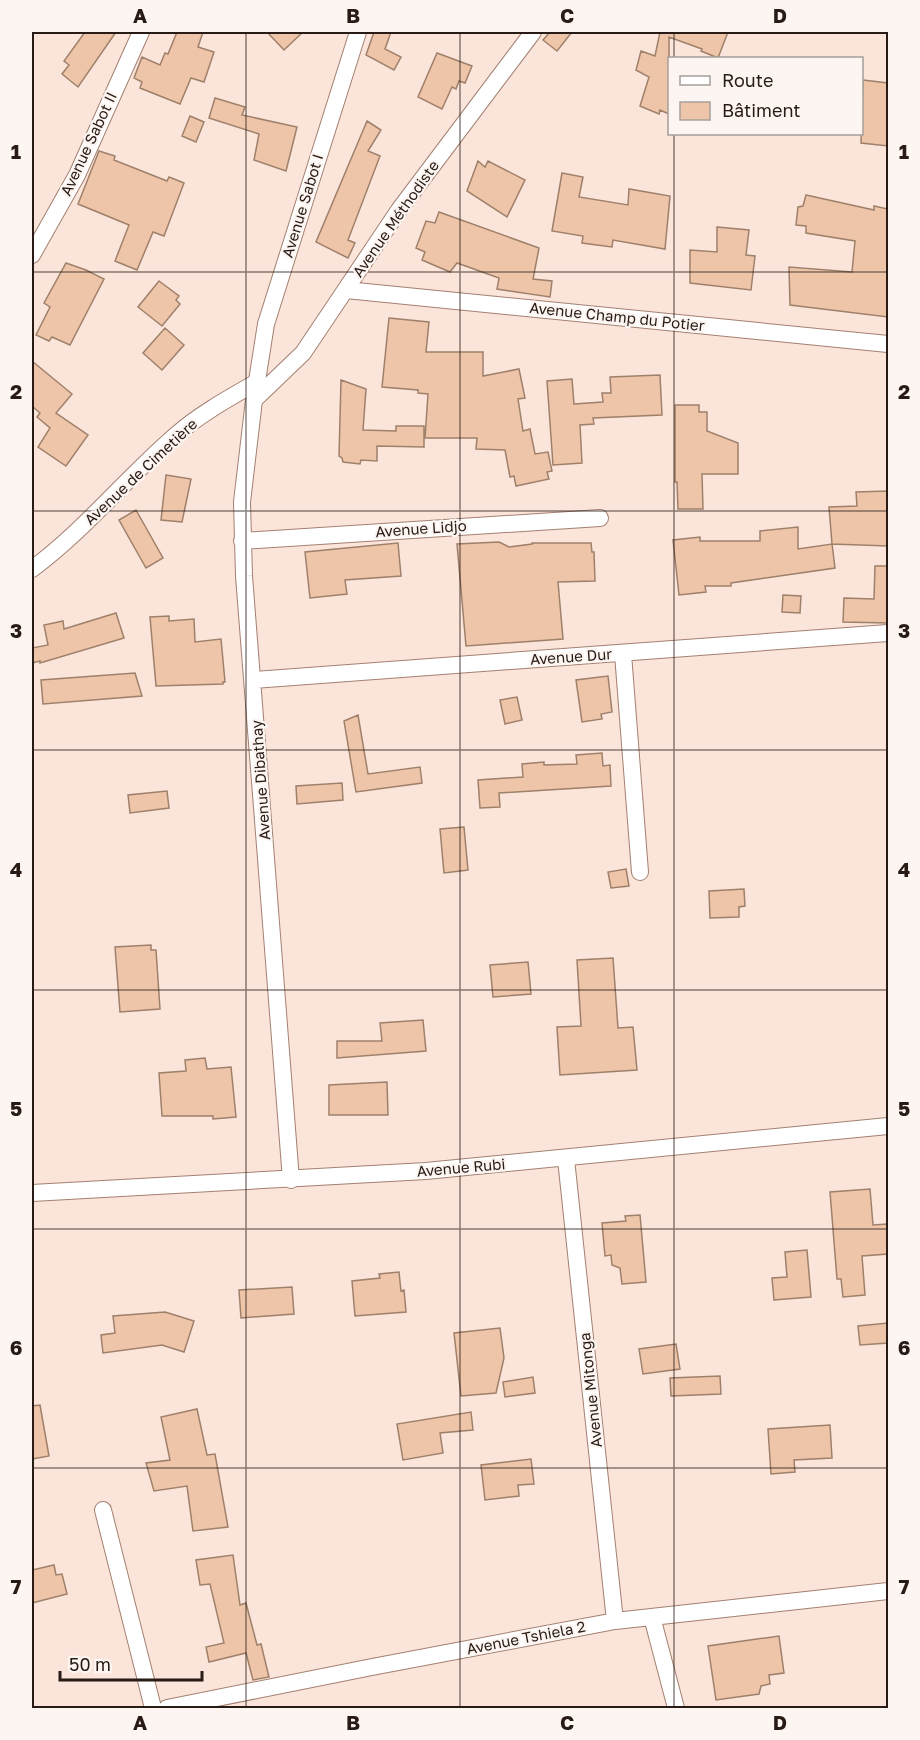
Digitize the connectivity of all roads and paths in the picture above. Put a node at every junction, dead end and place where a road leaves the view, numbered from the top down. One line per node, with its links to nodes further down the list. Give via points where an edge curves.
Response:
1 (141, 32): 4 (street, Avenue Sabot II, via 76,175)
2 (358, 32): 7 (street, Avenue Sabot I, via 266,324)
3 (533, 32): 5 (street, Avenue Méthodiste, via 399,210)
4 (32, 255)
5 (346, 290): 6 (street, Avenue Champ du Potier); 8 (street, Avenue Méthodiste, via 303,353)
6 (888, 344)
7 (256, 382): 8 (street, Avenue Dibathay); 11 (street, Avenue de Cimetière, via 176,434 67,542)
8 (254, 400): 10 (street, Avenue Dibathay, via 242,502)
9 (600, 518): 10 (street, Avenue Lidjo)
10 (242, 541): 14 (street, Avenue Dibathay)
11 (32, 569)
12 (888, 633): 13 (street, Avenue Dur)
13 (623, 654): 14 (street, Avenue Dur); 15 (street)
14 (253, 680): 18 (street, Avenue Dibathay)
15 (640, 872)
16 (888, 1126): 17 (street, Avenue Rubi)
17 (566, 1159): 18 (street, Avenue Rubi); 23 (street, Avenue Mitonga)
18 (291, 1180): 19 (street, Avenue Rubi)
19 (32, 1193)
20 (103, 1510): 24 (street)
21 (888, 1591): 22 (street, Avenue Tshiela 2)
22 (652, 1617): 23 (street, Avenue Tshiela 2); 26 (street)
23 (615, 1621): 25 (street, Avenue Tshiela 2)
24 (153, 1708)
25 (167, 1708)
26 (676, 1708)

